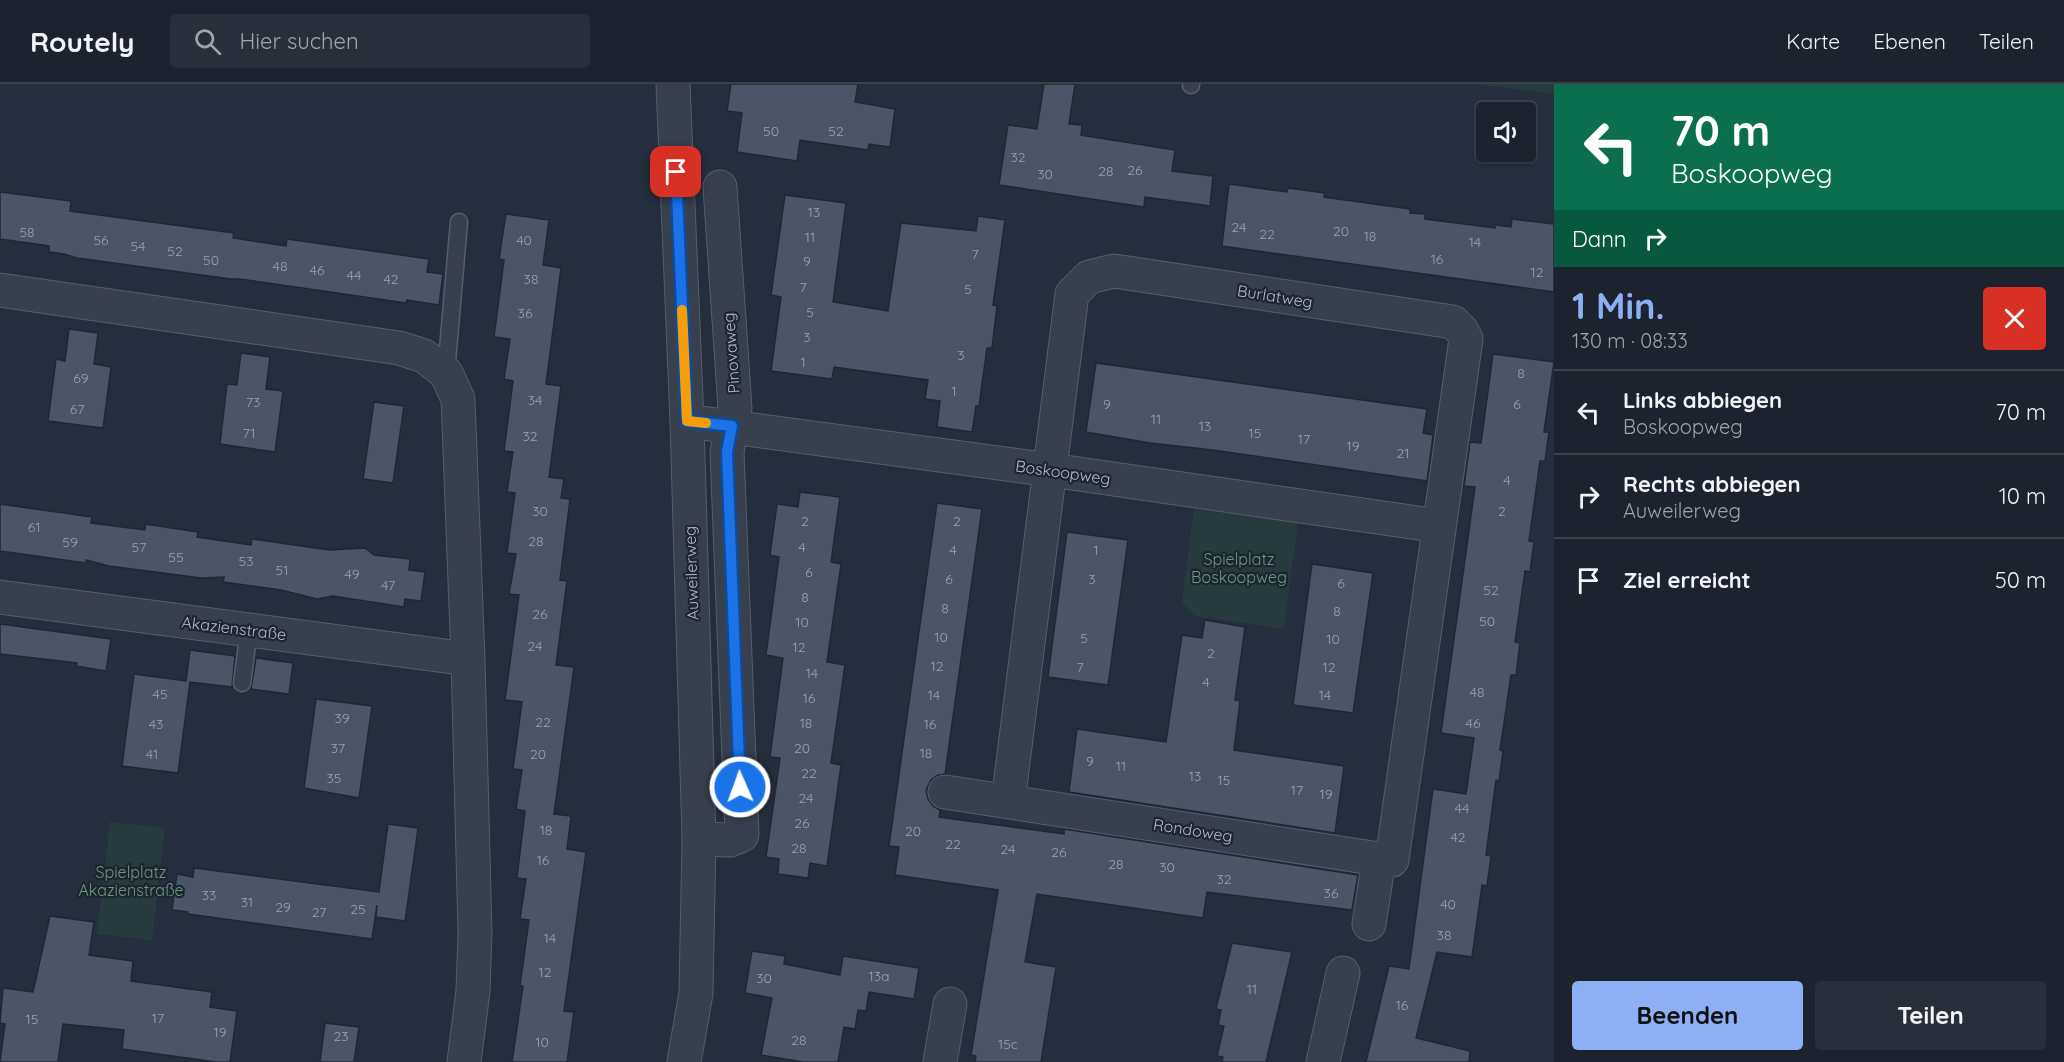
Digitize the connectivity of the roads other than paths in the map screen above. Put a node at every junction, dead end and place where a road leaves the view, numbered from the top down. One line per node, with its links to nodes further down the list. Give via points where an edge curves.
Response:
1 (673, 84): 6 (street, Auweilerweg)
2 (720, 188): 7 (street, Pinovaweg, via 735,408)
3 (459, 222): 5 (lane)
4 (0, 290): 5 (street, via 399,348 424,356)
5 (446, 373): 12 (street, via 458,399)
6 (687, 421): 7 (street, Boskoopweg); 16 (street, Auweilerweg)
7 (732, 426): 8 (street, Boskoopweg); 16 (street, Pinovaweg, via 727,452 742,835 730,840)
8 (1051, 470): 9 (street, Boskoopweg); 9 (street, Burlatweg, via 1072,294 1089,277 1114,271 1453,322 1466,339); 15 (street)
9 (1439, 526): 17 (street, via 1392,860)
10 (0, 597): 11 (street, Akazienstraße)
11 (249, 630): 12 (street, Akazienstraße); 13 (lane)
12 (468, 659): 21 (street, via 476,933)
13 (242, 683)
14 (945, 792): 15 (street, Rondoweg)
15 (1008, 802): 17 (street, Rondoweg)
16 (699, 839): 22 (street, Auweilerweg, via 696,993)
17 (1379, 859): 18 (street)
18 (1369, 924)
19 (1343, 973): 24 (street)
20 (950, 1004): 23 (street)
21 (464, 1062)
22 (684, 1062)
23 (940, 1062)
24 (1323, 1062)

